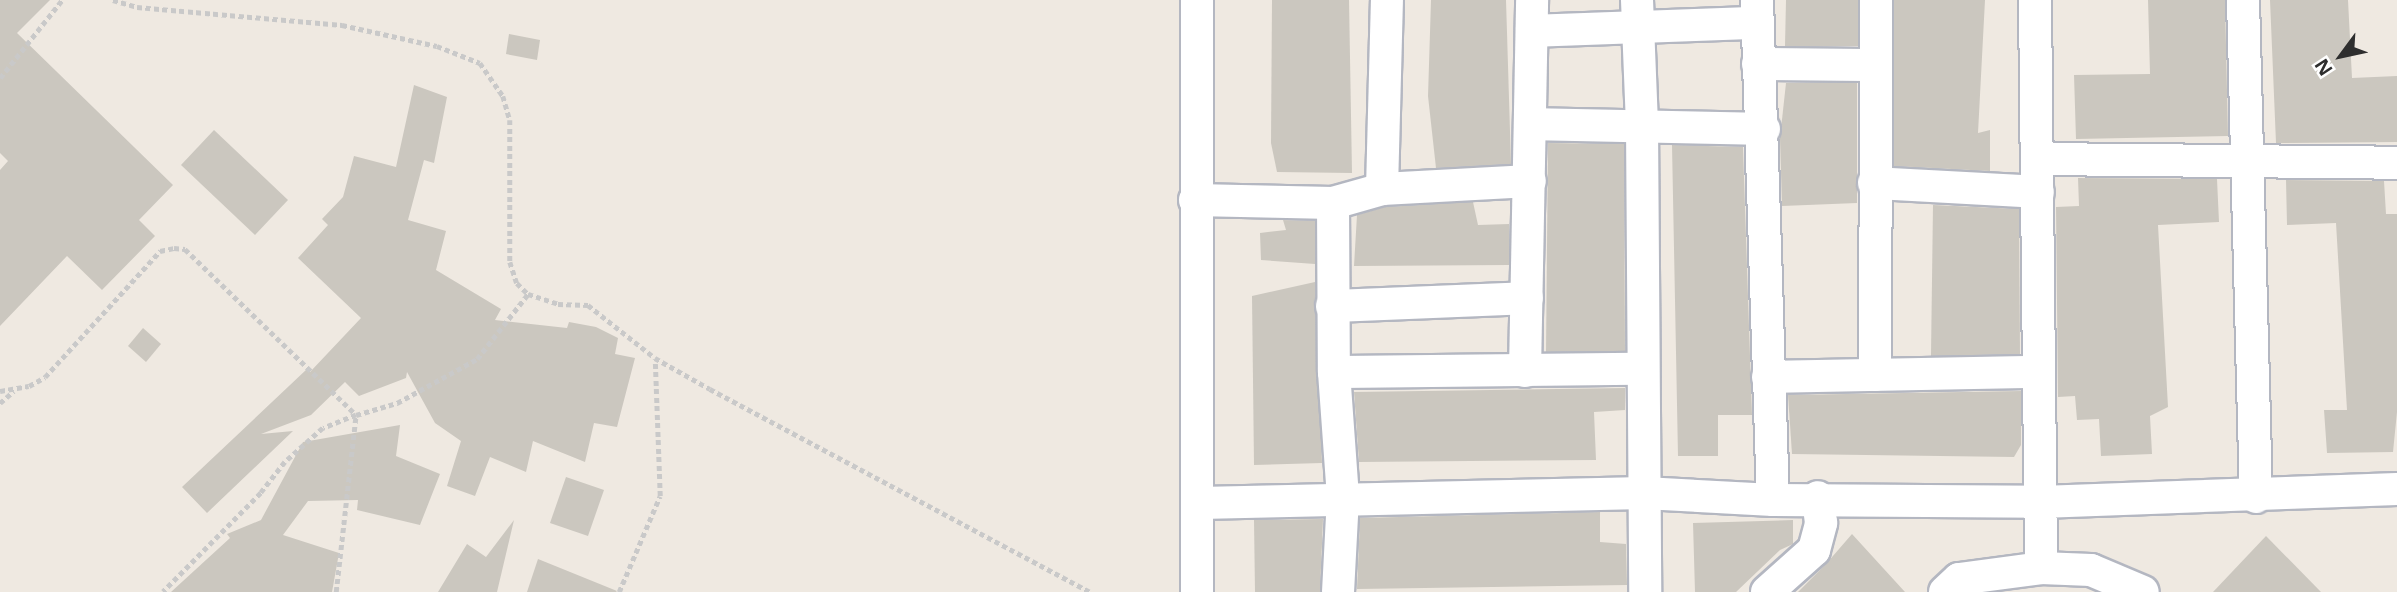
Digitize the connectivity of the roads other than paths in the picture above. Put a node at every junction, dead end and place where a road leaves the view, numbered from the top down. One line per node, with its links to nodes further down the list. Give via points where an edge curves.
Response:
1 (1197, 0): 22 (street)
2 (1387, 0): 20 (street)
3 (1532, 0): 9 (street)
4 (1876, 0): 11 (street)
5 (2035, 0): 15 (street)
6 (2244, 0): 16 (street)
7 (1756, 11): 8 (street); 10 (street)
8 (1637, 14): 9 (street); 13 (street)
9 (1532, 31): 12 (street)
10 (1758, 64): 11 (street); 14 (street)
11 (1875, 65): 19 (street)
12 (1531, 124): 13 (street); 18 (street)
13 (1642, 124): 14 (street); 26 (street)
14 (1764, 128): 31 (street)
15 (2039, 159): 16 (street); 21 (street)
16 (2250, 160): 17 (street); 36 (street)
17 (2397, 163)
18 (1530, 181): 20 (street); 24 (street)
19 (1874, 183): 21 (street); 30 (street)
20 (1382, 189): 23 (street)
21 (2038, 192): 29 (street)
22 (1195, 200): 23 (street); 39 (street)
23 (1333, 203): 25 (street)
24 (1527, 298): 25 (street); 27 (street)
25 (1332, 306): 28 (street)
26 (1643, 369): 27 (street); 33 (street)
27 (1525, 371): 28 (street)
28 (1334, 372): 34 (street)
29 (2036, 372): 30 (street); 38 (street)
30 (1875, 374): 31 (street)
31 (1768, 377): 37 (street)
32 (2397, 489): 36 (street)
33 (1644, 493): 34 (street); 37 (street); 43 (street)
34 (1343, 496): 39 (street); 42 (street)
35 (1818, 497): 37 (street); 38 (street); 44 (street, via 1821,523 1814,550)
36 (2256, 497): 38 (street)
37 (1773, 499)
38 (2040, 502): 40 (street)
39 (1200, 503): 41 (street)
40 (2041, 568): 45 (street, via 1959,579); 46 (street, via 2091,570)
41 (1197, 592)
42 (1338, 592)
43 (1646, 592)
44 (1767, 592)
45 (1945, 592)
46 (2143, 592)

